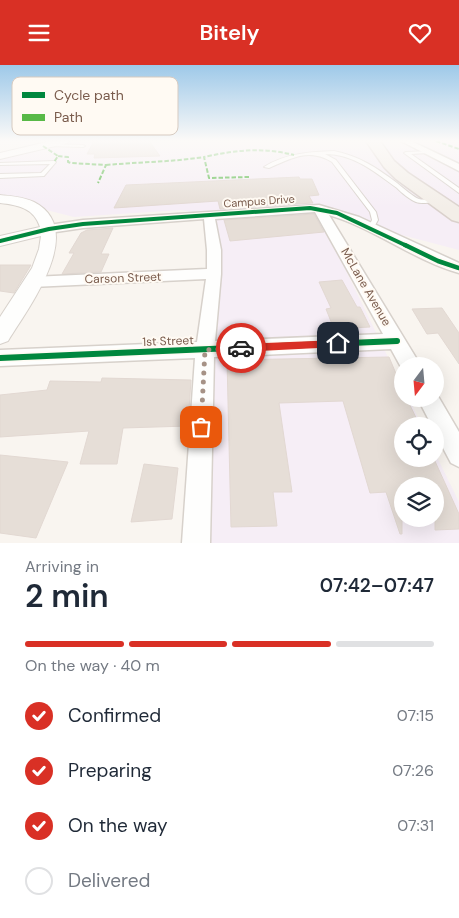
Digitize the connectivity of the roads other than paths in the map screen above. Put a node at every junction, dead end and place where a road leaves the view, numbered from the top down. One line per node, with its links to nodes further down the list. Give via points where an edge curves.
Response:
1 (52, 163): 8 (lane, via 42,175)
2 (275, 163): 7 (lane)
3 (336, 163): 16 (lane, via 373,212)
4 (366, 163): 11 (lane, via 418,201)
5 (388, 163): 11 (main road)
6 (420, 163): 9 (lane)
7 (267, 167)
8 (0, 176)
9 (459, 191)
10 (0, 199): 15 (street, via 29,204 41,212)
11 (435, 200): 14 (main road)
12 (319, 208): 13 (street, Campus Drive); 16 (street, Campus Drive); 22 (street, McLane Avenue)
13 (209, 215): 15 (street, Campus Drive); 19 (street)
14 (459, 216)
15 (49, 229): 17 (street); 20 (street, via 51,240 46,259)
16 (372, 229): 18 (street, Campus Drive)
17 (0, 241)
18 (459, 268)
19 (214, 274): 20 (street, Carson Street); 23 (street)
20 (32, 282): 21 (street)
21 (0, 335)
22 (397, 341): 23 (street, 1st Street); 24 (street, McLane Avenue)
23 (205, 350): 25 (street, 1st Street); 28 (street)
24 (406, 357)
25 (0, 358)
26 (432, 407): 27 (street)
27 (459, 455)
28 (196, 543)

